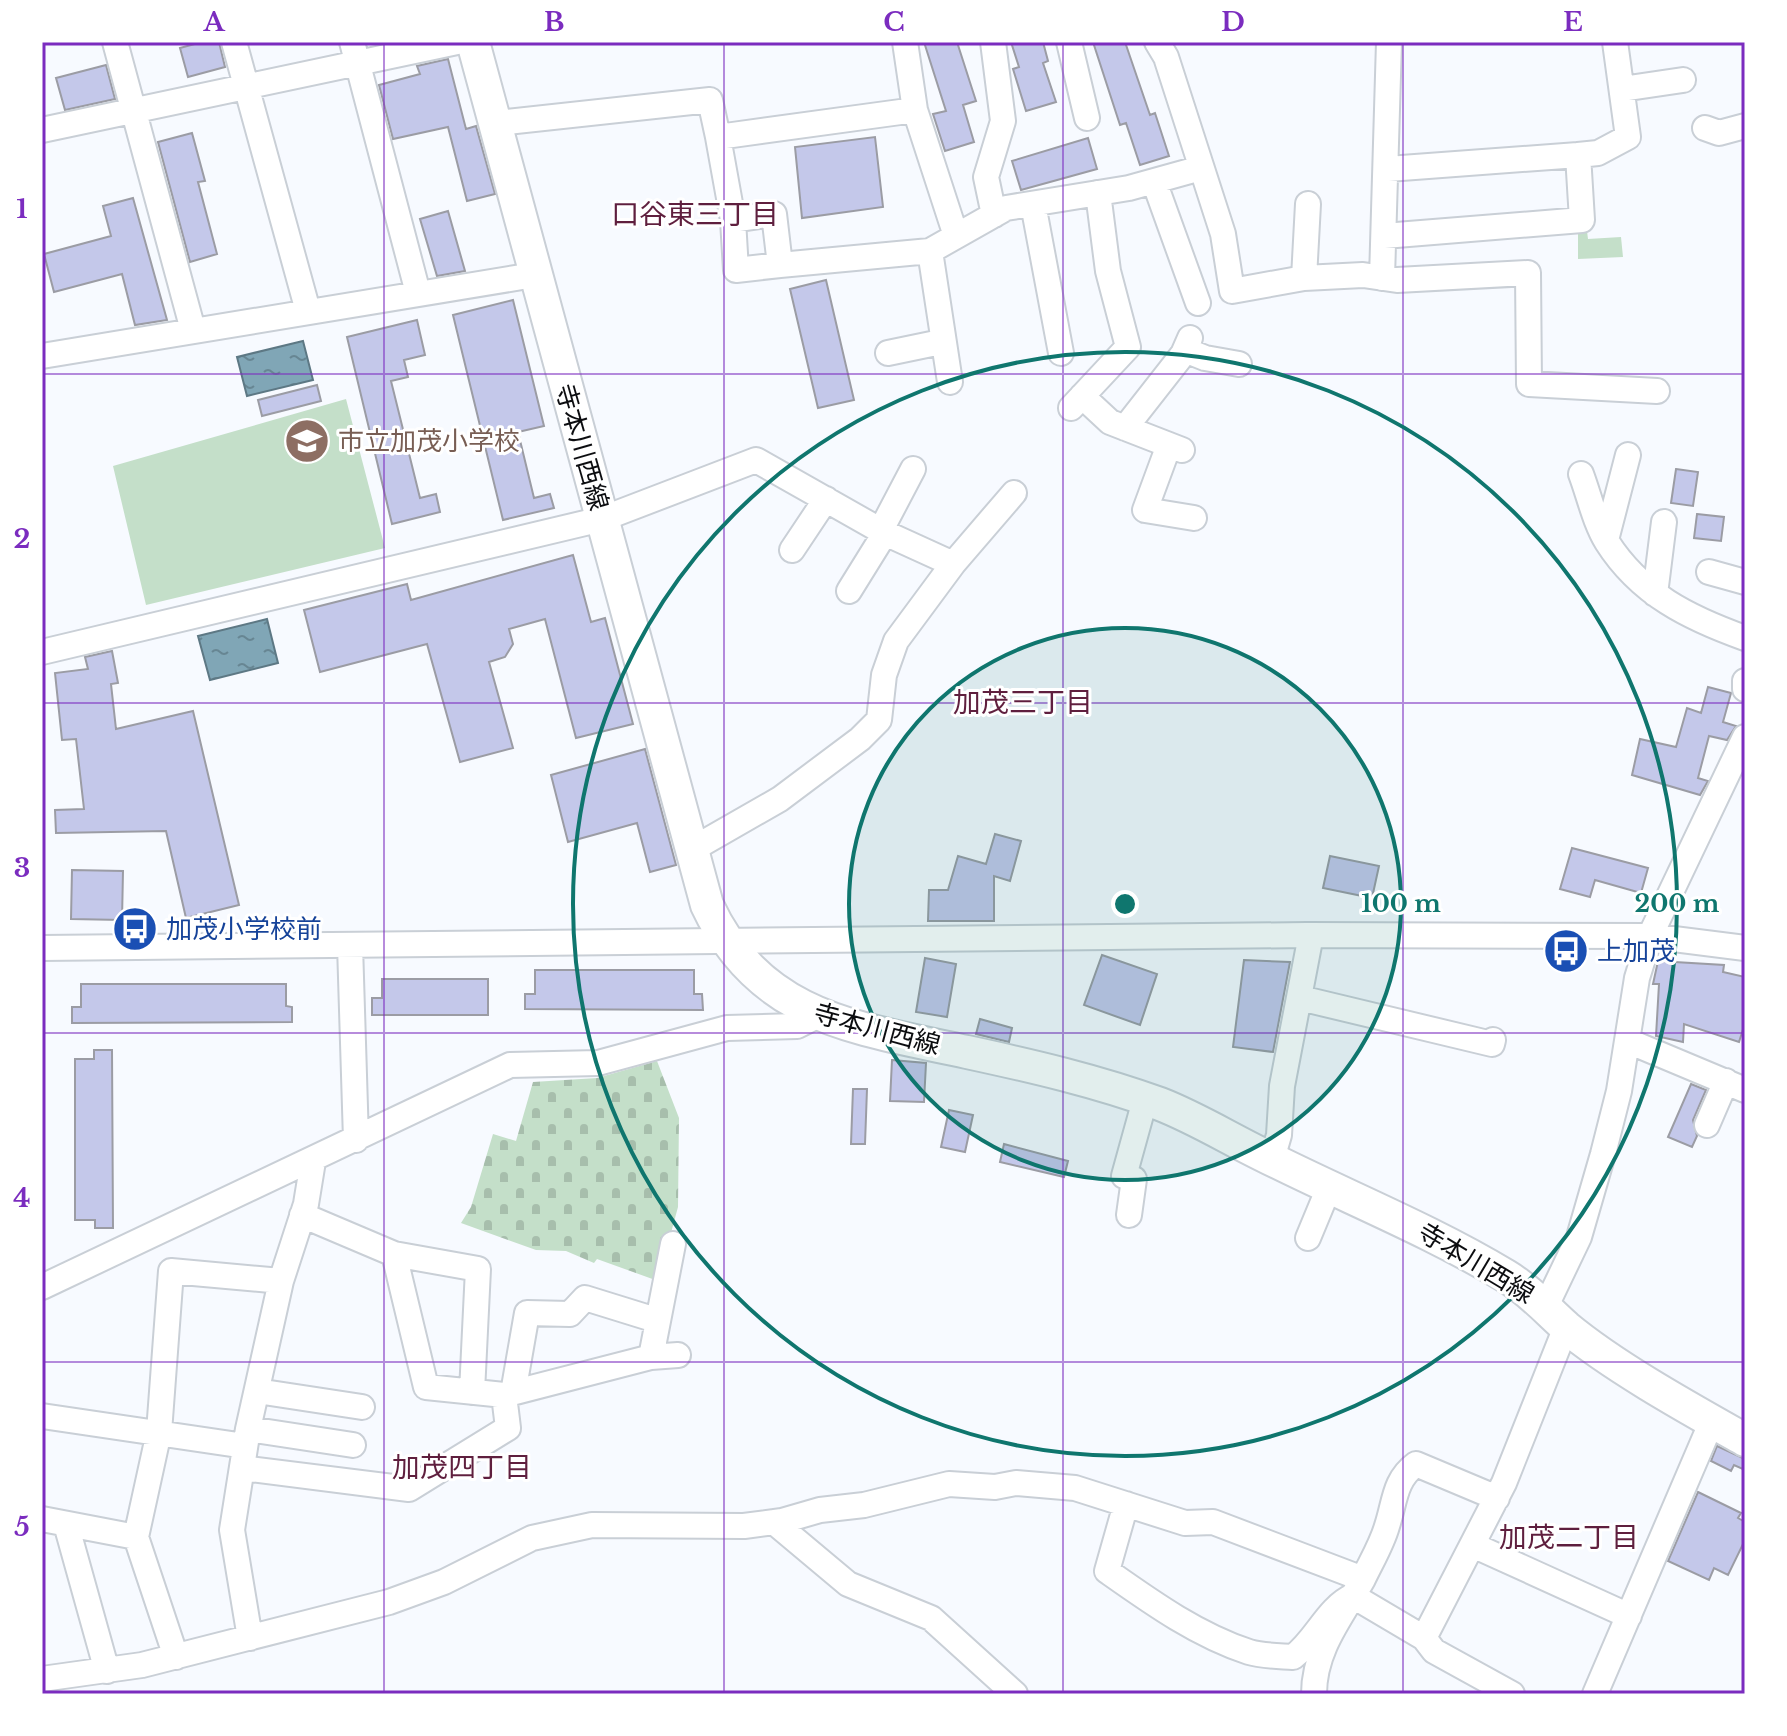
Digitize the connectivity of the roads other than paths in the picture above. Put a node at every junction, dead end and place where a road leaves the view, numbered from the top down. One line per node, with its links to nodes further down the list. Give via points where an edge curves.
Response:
1 (115, 42): 15 (street)
2 (234, 42): 13 (street)
3 (457, 42): 11 (street)
4 (473, 42): 18 (main road, 寺本川西線)
5 (905, 42): 16 (street)
6 (993, 42): 30 (street, via 1003,121 986,177)
7 (1069, 42): 17 (street)
8 (1157, 42): 24 (street)
9 (1389, 42): 25 (street)
10 (1608, 47): 14 (street)
11 (354, 52): 13 (street); 39 (street)
12 (1666, 77): 14 (street)
13 (247, 87): 15 (street); 41 (street)
14 (1622, 89): 23 (street, via 1628,137 1598,153)
15 (134, 109): 21 (street); 42 (street)
16 (915, 110): 22 (street); 32 (street)
17 (1087, 118)
18 (497, 123): 22 (street, via 710,100); 36 (main road, 寺本川西線)
19 (1745, 126): 20 (street, via 1719,133)
20 (1705, 128)
21 (42, 130)
22 (718, 137): 31 (street)
23 (1578, 155): 25 (street); 33 (street, via 1582,220)
24 (1201, 168): 26 (street); 37 (street, via 1223,234 1232,291)
25 (1388, 169): 33 (street)
26 (1154, 181): 27 (street); 40 (street)
27 (1098, 193): 28 (street); 50 (street, via 1122,294 1128,347 1076,402)
28 (1033, 204): 30 (street); 45 (street)
29 (1308, 204): 37 (street)
30 (994, 215): 32 (street)
31 (733, 220): 35 (street, via 774,214); 35 (street, via 736,270)
32 (956, 236): 34 (street)
33 (1384, 236): 38 (street)
34 (930, 251): 35 (street); 43 (street)
35 (780, 265)
36 (534, 275): 39 (street); 57 (main road, 寺本川西線)
37 (1304, 278): 38 (street)
38 (1382, 278): 49 (street, via 1410,288 1528,273 1529,384)
39 (418, 293): 41 (street)
40 (1198, 303)
41 (308, 311): 42 (street)
42 (193, 330): 46 (street)
43 (941, 342): 44 (street); 48 (street)
44 (888, 353)
45 (1061, 353)
46 (42, 356)
47 (1239, 364): 50 (street, via 1205,358 1187,344)
48 (950, 382)
49 (1657, 391)
50 (1125, 428): 56 (street, via 1176,448 1145,510)
51 (1628, 455): 60 (street)
52 (913, 469): 59 (street)
53 (1581, 474): 60 (street)
54 (1014, 493): 62 (street)
55 (826, 499): 57 (street, via 756,460); 59 (street); 61 (street)
56 (1194, 518)
57 (602, 519): 68 (street); 72 (main road, 寺本川西線)
58 (1664, 522): 66 (street)
59 (883, 531): 62 (street); 65 (street)
60 (1606, 540): 66 (street, via 1639,584)
61 (792, 550)
62 (953, 564): 72 (street, via 896,641 884,675 879,720 780,799)
63 (1709, 572): 64 (street)
64 (1745, 582)
65 (849, 591)
66 (1655, 594): 67 (street, via 1694,619)
67 (1745, 638)
68 (42, 652)
69 (1745, 681): 70 (street)
70 (1745, 689)
71 (1745, 737): 74 (street)
72 (691, 850): 75 (main road, 寺本川西線, via 707,905)
73 (1307, 935): 74 (street); 75 (street); 79 (street)
74 (1650, 936): 78 (street); 81 (street, via 1637,978)
75 (728, 943): 76 (street); 80 (main road, 寺本川西線, via 760,980)
76 (350, 945): 77 (street); 86 (street)
77 (42, 948)
78 (1745, 948)
79 (1300, 998): 82 (street, via 1430,1034); 87 (street)
80 (817, 1016): 84 (main road, 寺本川西線); 86 (street, via 797,1026 727,1028 598,1063 510,1065)
81 (1628, 1041): 83 (street); 97 (street, via 1603,1154)
82 (1492, 1044)
83 (1735, 1086): 85 (street)
84 (1145, 1100): 87 (main road, 寺本川西線, via 1202,1122); 91 (street, via 1124,1176 1134,1179)
85 (1707, 1125)
86 (356, 1140): 88 (street)
87 (1272, 1159): 89 (main road, 寺本川西線)
88 (313, 1161): 90 (street); 96 (street)
89 (1330, 1185): 92 (street); 97 (main road, 寺本川西線, via 1507,1276)
90 (302, 1215): 94 (street); 95 (street)
91 (1129, 1215)
92 (1308, 1238)
93 (673, 1244): 98 (street)
94 (394, 1254): 102 (street, via 426,1387); 102 (street, via 478,1269)
95 (281, 1281): 101 (street); 107 (street, via 171,1271)
96 (42, 1287)
97 (1556, 1316): 106 (main road, 寺本川西線); 111 (street)
98 (656, 1320): 100 (street); 103 (street, via 585,1298 570,1314 527,1313)
99 (678, 1355): 100 (street)
100 (651, 1357): 103 (street)
101 (257, 1391): 104 (street); 110 (street)
102 (472, 1392): 103 (street)
103 (508, 1394): 110 (street, via 508,1428 409,1489)
104 (362, 1407)
105 (42, 1416): 107 (street)
106 (1712, 1421): 108 (main road, 寺本川西線); 119 (street)
107 (159, 1432): 110 (street); 116 (street)
108 (1745, 1440)
109 (353, 1445): 110 (street)
110 (245, 1447): 120 (street, via 232,1530)
111 (1497, 1498): 117 (street); 118 (street, via 1416,1464 1404,1472 1396,1489 1387,1528)
112 (1126, 1504): 114 (street, via 1075,1488 949,1484); 118 (street, via 1185,1523 1213,1522); 118 (street, via 1107,1571 1163,1611 1251,1653 1293,1657)
113 (42, 1519): 115 (street)
114 (774, 1522): 120 (street, via 592,1525 532,1538 444,1582 389,1602); 126 (street, via 848,1584 931,1618)
115 (66, 1524): 116 (street); 123 (street)
116 (136, 1537): 122 (street)
117 (1475, 1546): 119 (street); 121 (street)
118 (1358, 1588): 121 (street); 127 (street, via 1343,1607 1317,1664)
119 (1629, 1616): 128 (street)
120 (250, 1638): 122 (street)
121 (1424, 1638): 125 (street, via 1434,1651)
122 (176, 1657): 123 (street)
123 (107, 1671): 124 (street)
124 (42, 1679)
125 (1498, 1691)
126 (1015, 1694)
127 (1314, 1694)
128 (1595, 1694)

